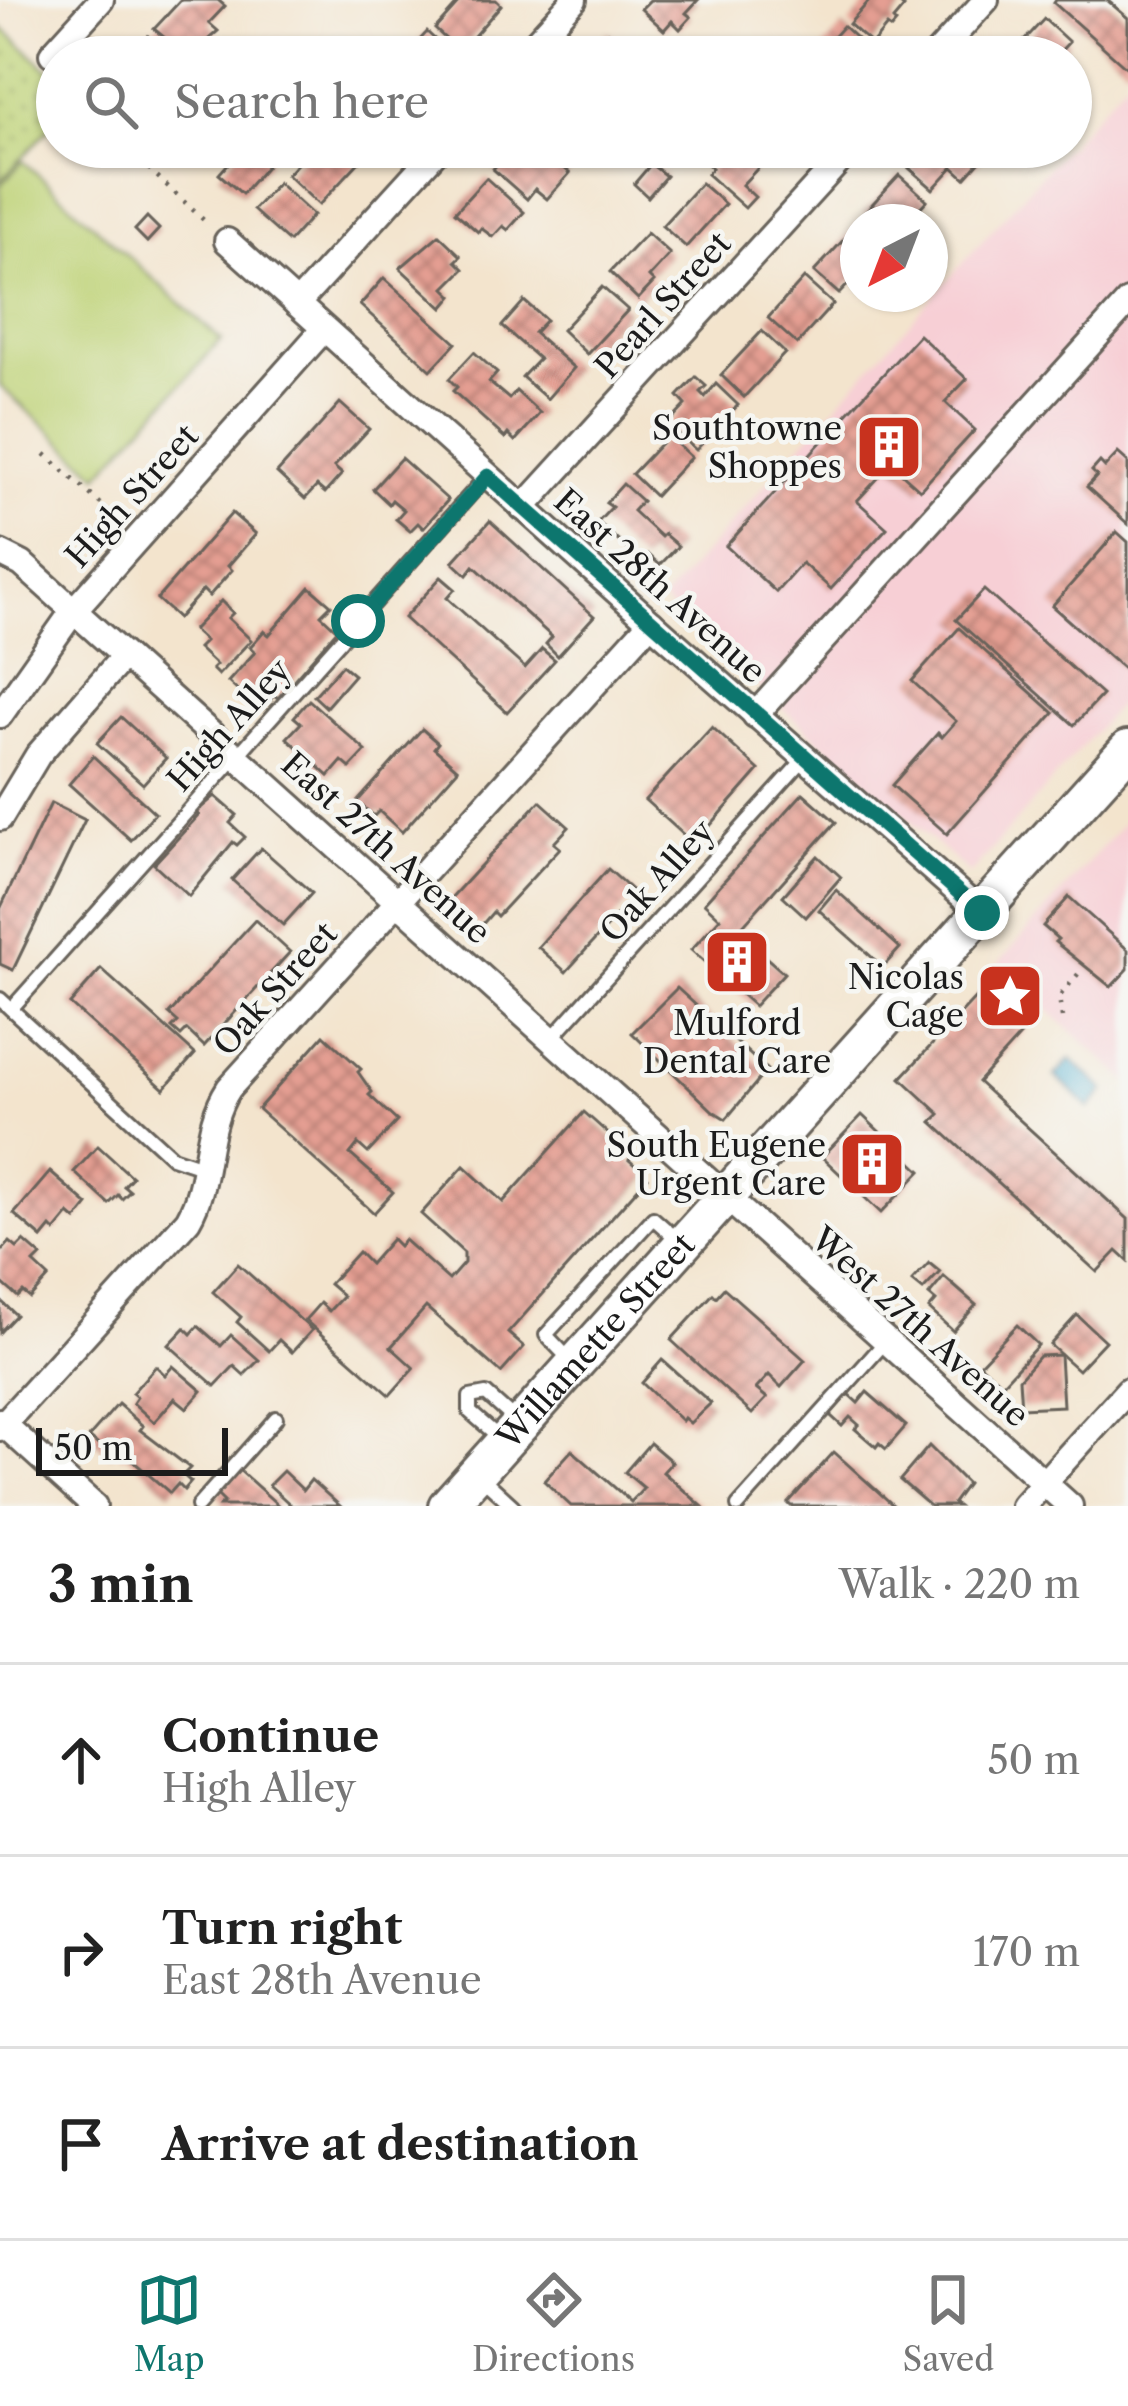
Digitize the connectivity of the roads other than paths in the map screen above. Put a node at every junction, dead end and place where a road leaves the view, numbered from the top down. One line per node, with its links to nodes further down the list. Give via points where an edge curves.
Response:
1 (101, 0): 4 (street)
2 (574, 0): 5 (street)
3 (986, 0): 6 (street)
4 (68, 36)
5 (541, 36)
6 (953, 36)
7 (421, 168): 11 (street)
8 (833, 168): 14 (street, Pearl Street)
9 (226, 241): 11 (street, East 28th Avenue)
10 (1128, 302): 20 (street)
11 (297, 304): 12 (street, East 28th Avenue)
12 (324, 329): 13 (street, East 28th Avenue); 16 (street, High Street)
13 (488, 476): 14 (street, East 28th Avenue); 22 (lane, High Alley)
14 (523, 508): 17 (street, East 28th Avenue)
15 (0, 553): 16 (street, East 27th Avenue)
16 (74, 610): 18 (street, East 27th Avenue); 19 (street, High Street)
17 (651, 622): 20 (street, East 28th Avenue); 25 (street, Oak Street)
18 (124, 656): 22 (street, East 27th Avenue); 24 (street, via 38,755)
19 (0, 715)
20 (754, 715): 23 (street, East 28th Avenue)
21 (1128, 749): 26 (main road, Willamette Street)
22 (236, 758): 25 (street, East 27th Avenue); 27 (lane, High Alley)
23 (804, 758): 26 (street, East 28th Avenue); 28 (lane, Oak Alley)
24 (0, 818)
25 (398, 903): 28 (street, East 27th Avenue); 29 (street, Oak Street, via 229,1088 211,1125)
26 (982, 913): 30 (main road, Willamette Street)
27 (6, 1004): 29 (lane, High Alley, via 172,1157)
28 (550, 1040): 30 (street, East 27th Avenue)
29 (205, 1168): 34 (street, Oak Street, via 188,1220)
30 (726, 1197): 31 (street, West 27th Avenue); 35 (main road, Willamette Street)
31 (886, 1341): 36 (street, West 27th Avenue); 41 (lane)
32 (1128, 1390): 36 (street)
33 (276, 1418): 38 (lane)
34 (1, 1424): 37 (street)
35 (477, 1474): 39 (main road, Willamette Street); 40 (lane)
36 (1044, 1483): 42 (street); 43 (street, West 27th Avenue)
37 (94, 1506)
38 (198, 1506)
39 (447, 1506)
40 (513, 1506)
41 (738, 1506)
42 (1023, 1506)
43 (1070, 1506)

